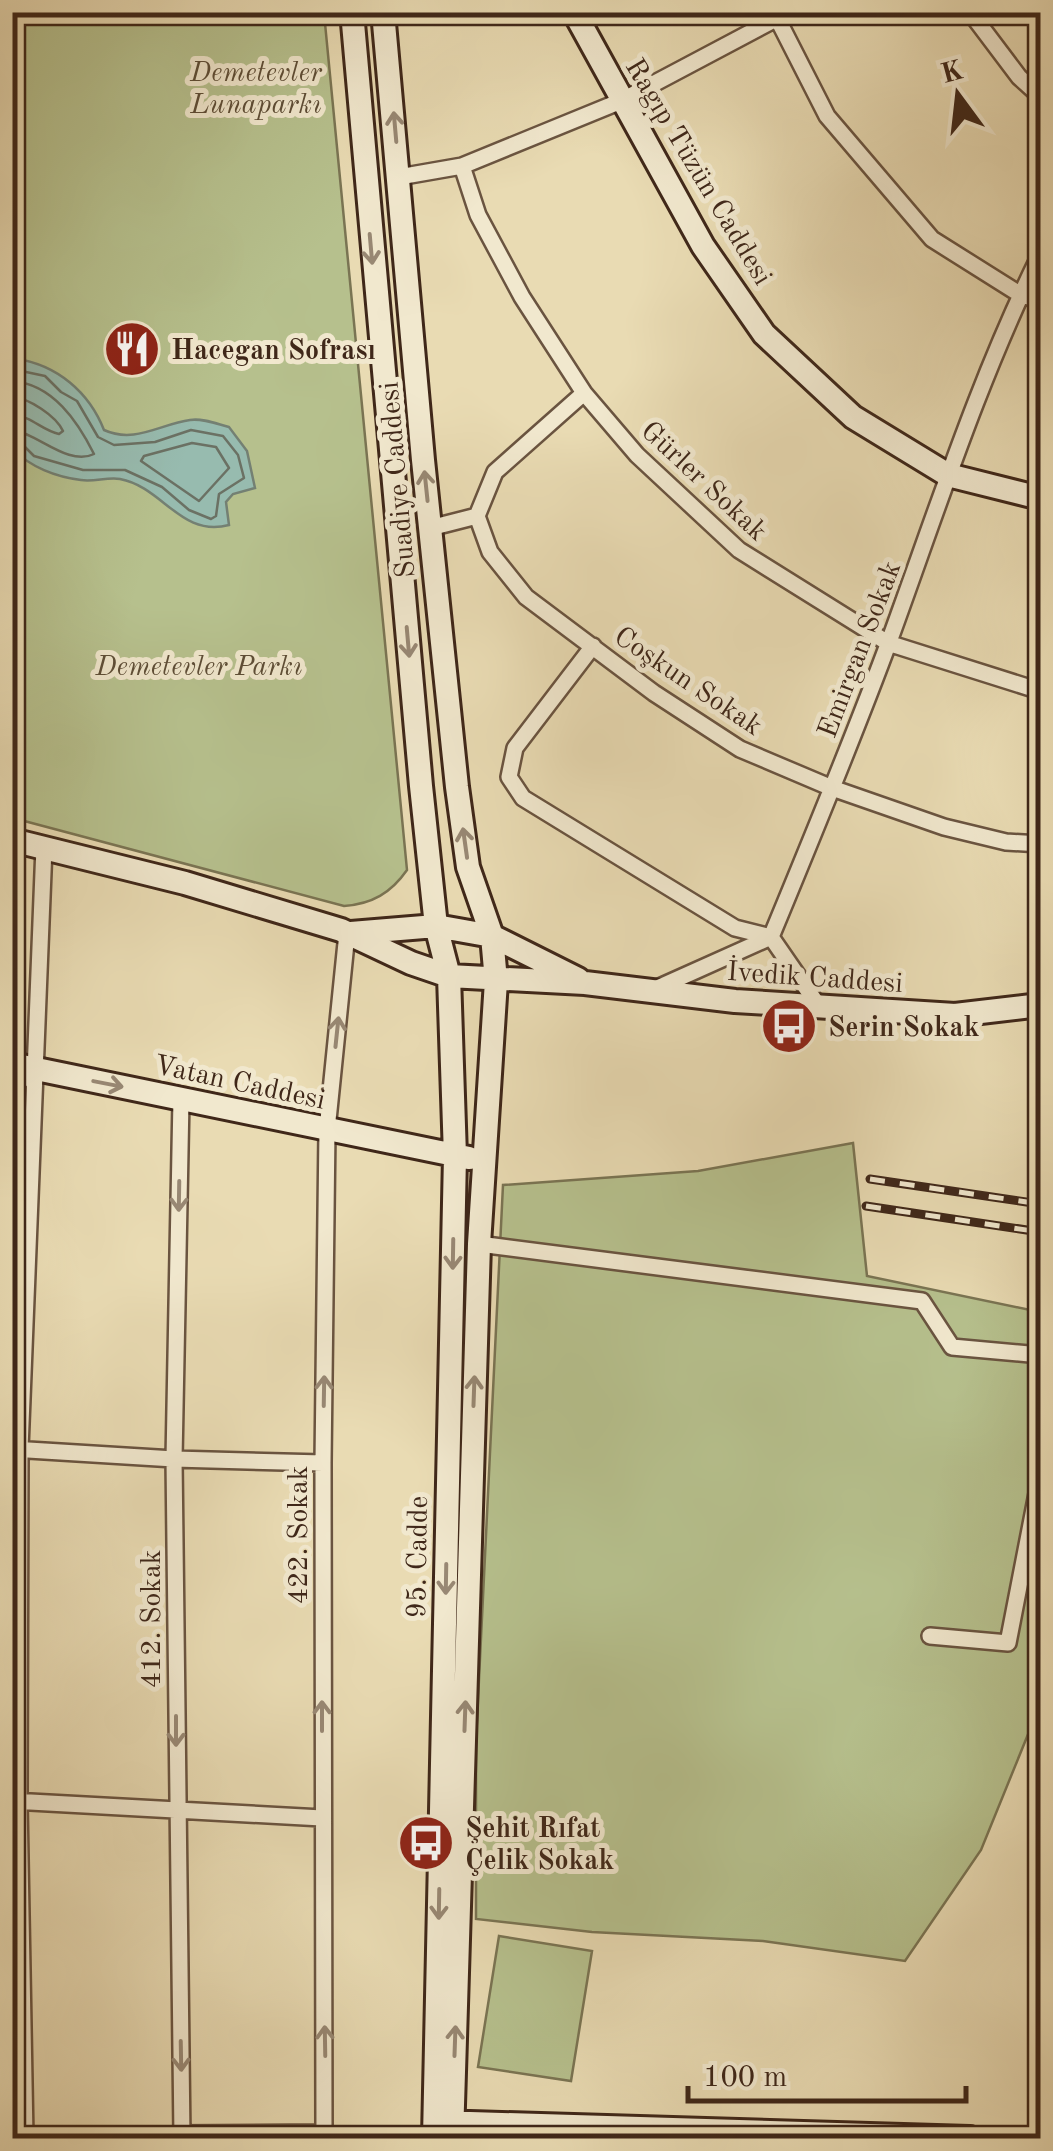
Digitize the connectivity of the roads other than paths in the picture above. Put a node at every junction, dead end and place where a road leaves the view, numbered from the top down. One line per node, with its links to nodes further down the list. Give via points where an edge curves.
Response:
1 (352, 12): 25 (main road, Suadiye Caddesi, one-way to 25)
2 (383, 12): 9 (main road, Suadiye Caddesi, one-way to 2)
3 (574, 12): 7 (main road, Ragıp Tüzün Caddesi)
4 (970, 12): 6 (street)
5 (780, 15): 7 (street); 11 (street, via 827,116 932,239)
6 (1040, 96)
7 (621, 101): 8 (street); 14 (main road, Ragıp Tüzün Caddesi, via 702,246 764,334 853,417)
8 (462, 166): 9 (street); 13 (street, Gürler Sokak, via 478,215 522,297)
9 (399, 177): 17 (main road, Suadiye Caddesi, one-way to 9)
10 (1040, 255): 11 (street, Emirgan Sokak)
11 (1020, 295): 12 (street); 14 (street, Emirgan Sokak)
12 (1040, 300)
13 (584, 393): 16 (street, via 494,472); 18 (street, Gürler Sokak, via 637,455 739,550)
14 (948, 475): 15 (main road, Ragıp Tüzün Caddesi); 18 (street, Emirgan Sokak)
15 (1040, 498)
16 (478, 516): 17 (street); 19 (street, Coşkun Sokak, via 490,552 526,597)
17 (430, 528): 27 (main road, Suadiye Caddesi, one-way to 17, via 468,867)
18 (888, 643): 20 (street, Gürler Sokak); 21 (street, Emirgan Sokak)
19 (593, 646): 21 (street, Coşkun Sokak, via 740,749); 28 (street, via 515,748 509,776 524,798 735,928)
20 (1040, 691)
21 (832, 788): 23 (street, Coşkun Sokak, via 944,828); 28 (street, Emirgan Sokak)
22 (12, 840): 24 (main road, İvedik Caddesi)
23 (1040, 844)
24 (44, 848): 26 (main road, İvedik Caddesi); 35 (street)
25 (436, 926): 26 (main road, İvedik Caddesi); 27 (main road, İvedik Caddesi); 29 (main road)
26 (348, 933): 29 (main road, İvedik Caddesi); 38 (street, 422. Sokak, one-way to 26)
27 (492, 936): 30 (main road); 31 (main road, İvedik Caddesi)
28 (771, 937): 32 (street); 34 (street)
29 (449, 976): 30 (main road, İvedik Caddesi); 39 (main road, 95. Cadde)
30 (496, 981): 31 (main road, İvedik Caddesi); 40 (main road, 95. Cadde)
31 (585, 983): 32 (main road, İvedik Caddesi)
32 (650, 990): 34 (main road, İvedik Caddesi)
33 (1040, 1005): 34 (main road, İvedik Caddesi, via 956,1015)
34 (820, 1008)
35 (23, 1066): 36 (street); 37 (main road, Vatan Caddesi, one-way to 37); 43 (street)
36 (12, 1090)
37 (180, 1099): 38 (main road, Vatan Caddesi); 44 (street, 412. Sokak, one-way to 44)
38 (328, 1130): 39 (main road, Vatan Caddesi); 45 (street, 422. Sokak, one-way to 38)
39 (455, 1156): 40 (main road, Vatan Caddesi); 51 (main road, 95. Cadde, one-way to 51)
40 (484, 1160): 41 (main road, 95. Cadde)
41 (479, 1244): 42 (street, via 922,1301 952,1347); 51 (main road, 95. Cadde, one-way to 41)
42 (1040, 1354)
43 (16, 1449): 44 (street); 48 (street)
44 (174, 1459): 45 (street); 49 (street, 412. Sokak, one-way to 49)
45 (322, 1463): 50 (street, 422. Sokak, one-way to 45)
46 (1040, 1478): 47 (street, via 1008,1643)
47 (930, 1636)
48 (16, 1801): 49 (street); 52 (street)
49 (177, 1810): 50 (street); 53 (street, 412. Sokak, one-way to 53)
50 (322, 1818): 54 (street, 422. Sokak, one-way to 50)
51 (443, 2130): 55 (main road)
52 (21, 2136): 53 (street)
53 (182, 2136): 54 (street)
54 (325, 2136)
55 (970, 2138)

